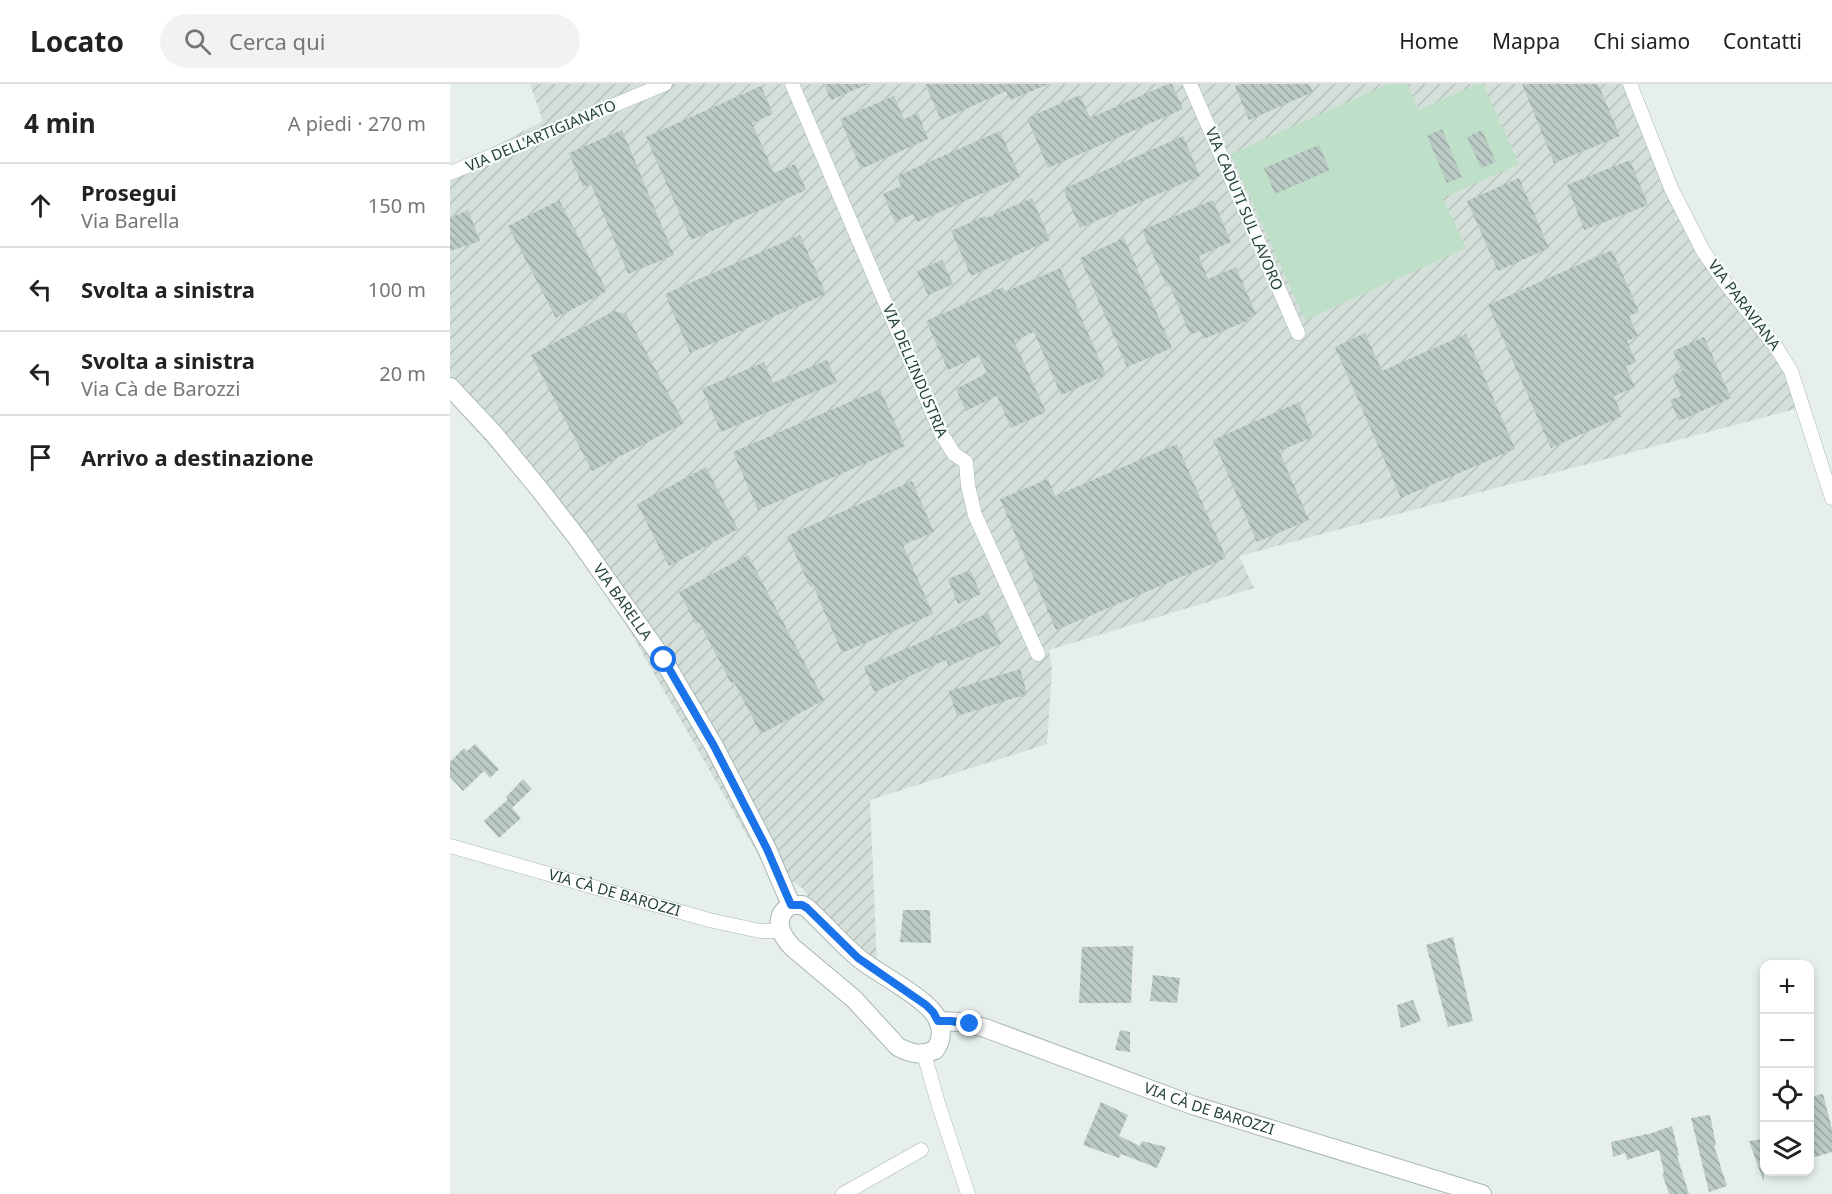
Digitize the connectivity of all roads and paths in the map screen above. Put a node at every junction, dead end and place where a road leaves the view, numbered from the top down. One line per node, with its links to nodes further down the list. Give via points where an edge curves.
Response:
1 (665, 84): 5 (street, VIA DELL'ARTIGIANATO)
2 (792, 84): 9 (street, VIA DELL’INDUSTRIA, via 941,433 954,454 966,462 975,515)
3 (1190, 84): 6 (street, VIA CADUTI SUL LAVORO)
4 (1630, 84): 8 (street, VIA PARAVIANA, via 1671,189 1703,251 1791,371)
5 (450, 173)
6 (1298, 333)
7 (450, 387): 11 (street, VIA BARELLA, via 494,434 578,538 664,660 762,838)
8 (1832, 498)
9 (1038, 654)
10 (450, 846): 12 (street, VIA CÀ DE BAROZZI, via 709,920 760,931)
11 (791, 905): 12 (street, via 780,916); 13 (street, via 807,908 873,969 926,1005)
12 (781, 931): 14 (street, via 799,954 854,999 898,1047)
13 (938, 1021): 14 (street, via 940,1044); 18 (street, VIA CÀ DE BAROZZI, via 985,1028 1192,1105)
14 (924, 1054): 17 (street)
15 (921, 1150): 16 (street)
16 (843, 1194)
17 (968, 1194)
18 (1482, 1194)

